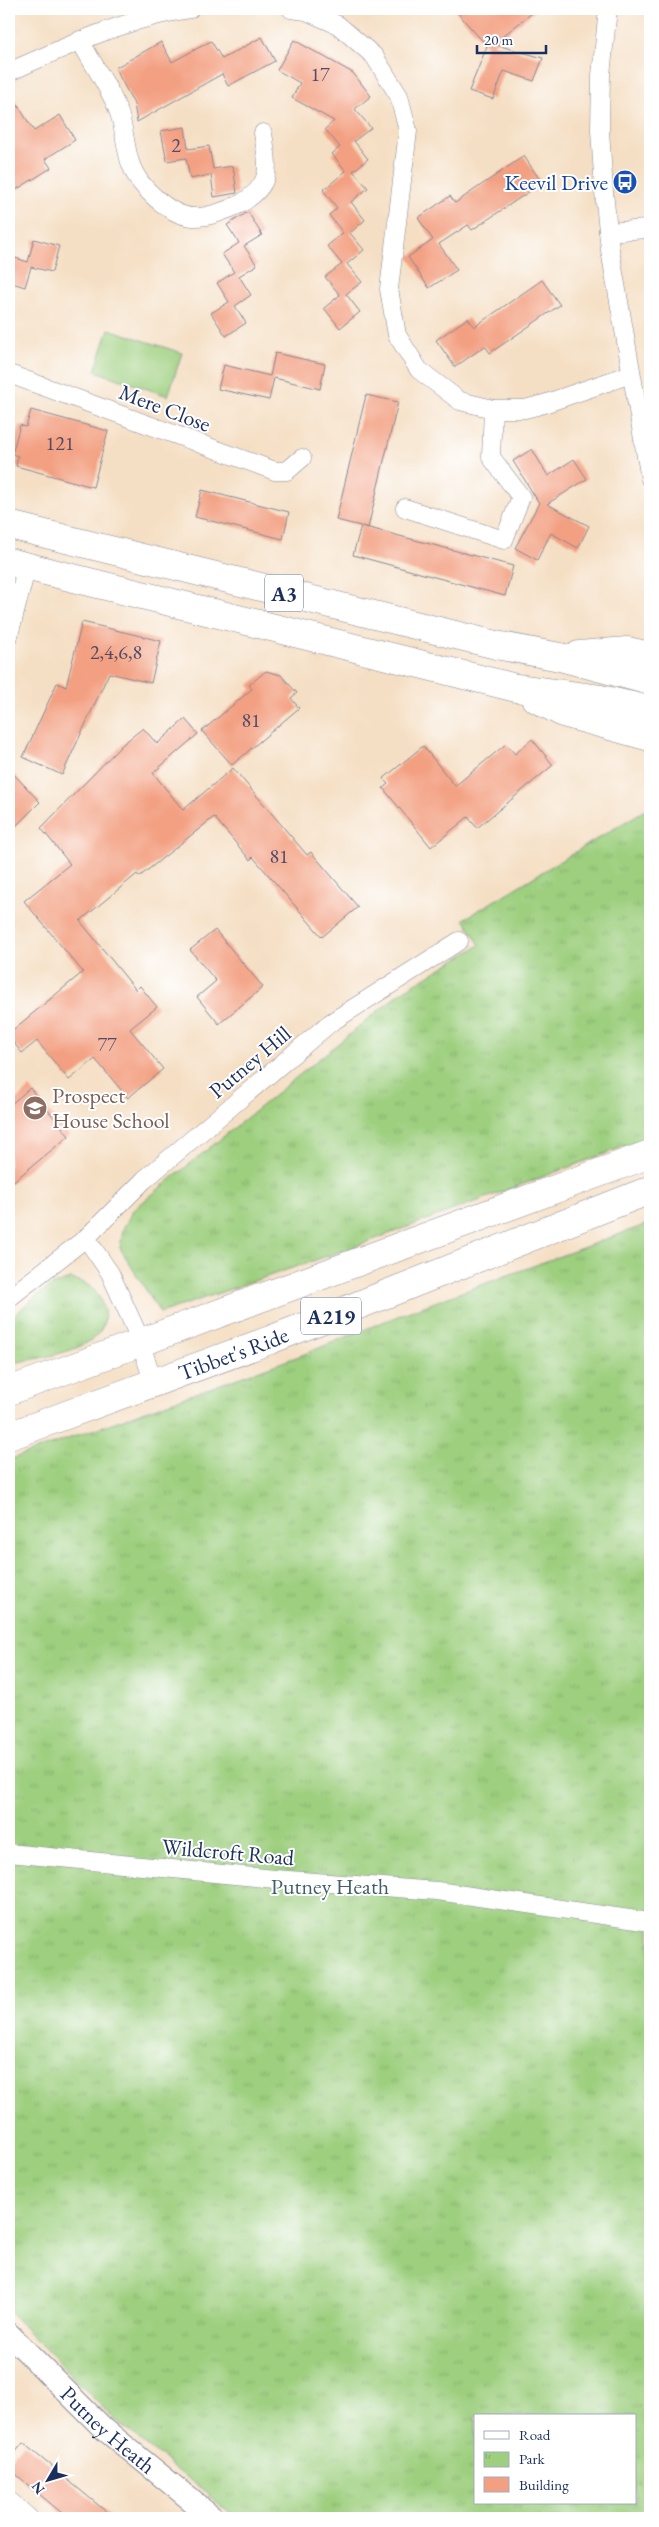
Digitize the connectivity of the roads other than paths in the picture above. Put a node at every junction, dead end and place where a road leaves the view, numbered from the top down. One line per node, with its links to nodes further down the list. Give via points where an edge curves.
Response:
1 (190, 9): 4 (street, via 168,12)
2 (291, 9): 11 (street, via 306,10 338,25 374,56 399,96 408,131 389,289 397,335 419,370 460,402)
3 (608, 9): 8 (street, via 601,75 600,130)
4 (80, 40): 5 (street); 6 (street, via 119,114 131,166 140,183 153,197 174,210 192,217 219,212 256,193 265,183 268,166)
5 (9, 72)
6 (264, 133)
7 (650, 231): 8 (street)
8 (608, 232): 10 (street)
9 (9, 374): 12 (street, Mere Close, via 275,472 287,471)
10 (631, 374): 11 (street, via 525,409); 13 (street)
11 (493, 409): 14 (street, via 491,457 521,497 504,540)
12 (302, 458)
13 (650, 479)
14 (405, 508)
15 (9, 525): 19 (main road, A3)
16 (18, 564): 17 (street); 21 (main road, A3)
17 (9, 635)
18 (650, 656): 19 (main road, A3, via 627,651)
19 (560, 657): 20 (main road, A3)
20 (650, 681)
21 (516, 688): 22 (main road, A3, via 600,699); 23 (main road, A3, via 563,713)
22 (650, 710)
23 (650, 737)
24 (459, 941): 27 (street, Putney Hill, via 330,1023 144,1180)
25 (650, 1154): 29 (main road, Tibbet's Ride / A219)
26 (650, 1190): 30 (main road, Tibbet's Ride / A219)
27 (86, 1238): 28 (street, Putney Hill); 29 (street, via 110,1274)
28 (9, 1298)
29 (140, 1341): 30 (street); 31 (main road, Tibbet's Ride / A219)
30 (154, 1383): 32 (main road, Tibbet's Ride / A219)
31 (9, 1391)
32 (9, 1436)
33 (9, 1853): 34 (street, Wildcroft Road, via 436,1891)
34 (650, 1922)
35 (9, 2334): 38 (street, Putney Heath, via 104,2429)
36 (9, 2503): 37 (street, via 12,2502)
37 (29, 2518)
38 (213, 2518)

